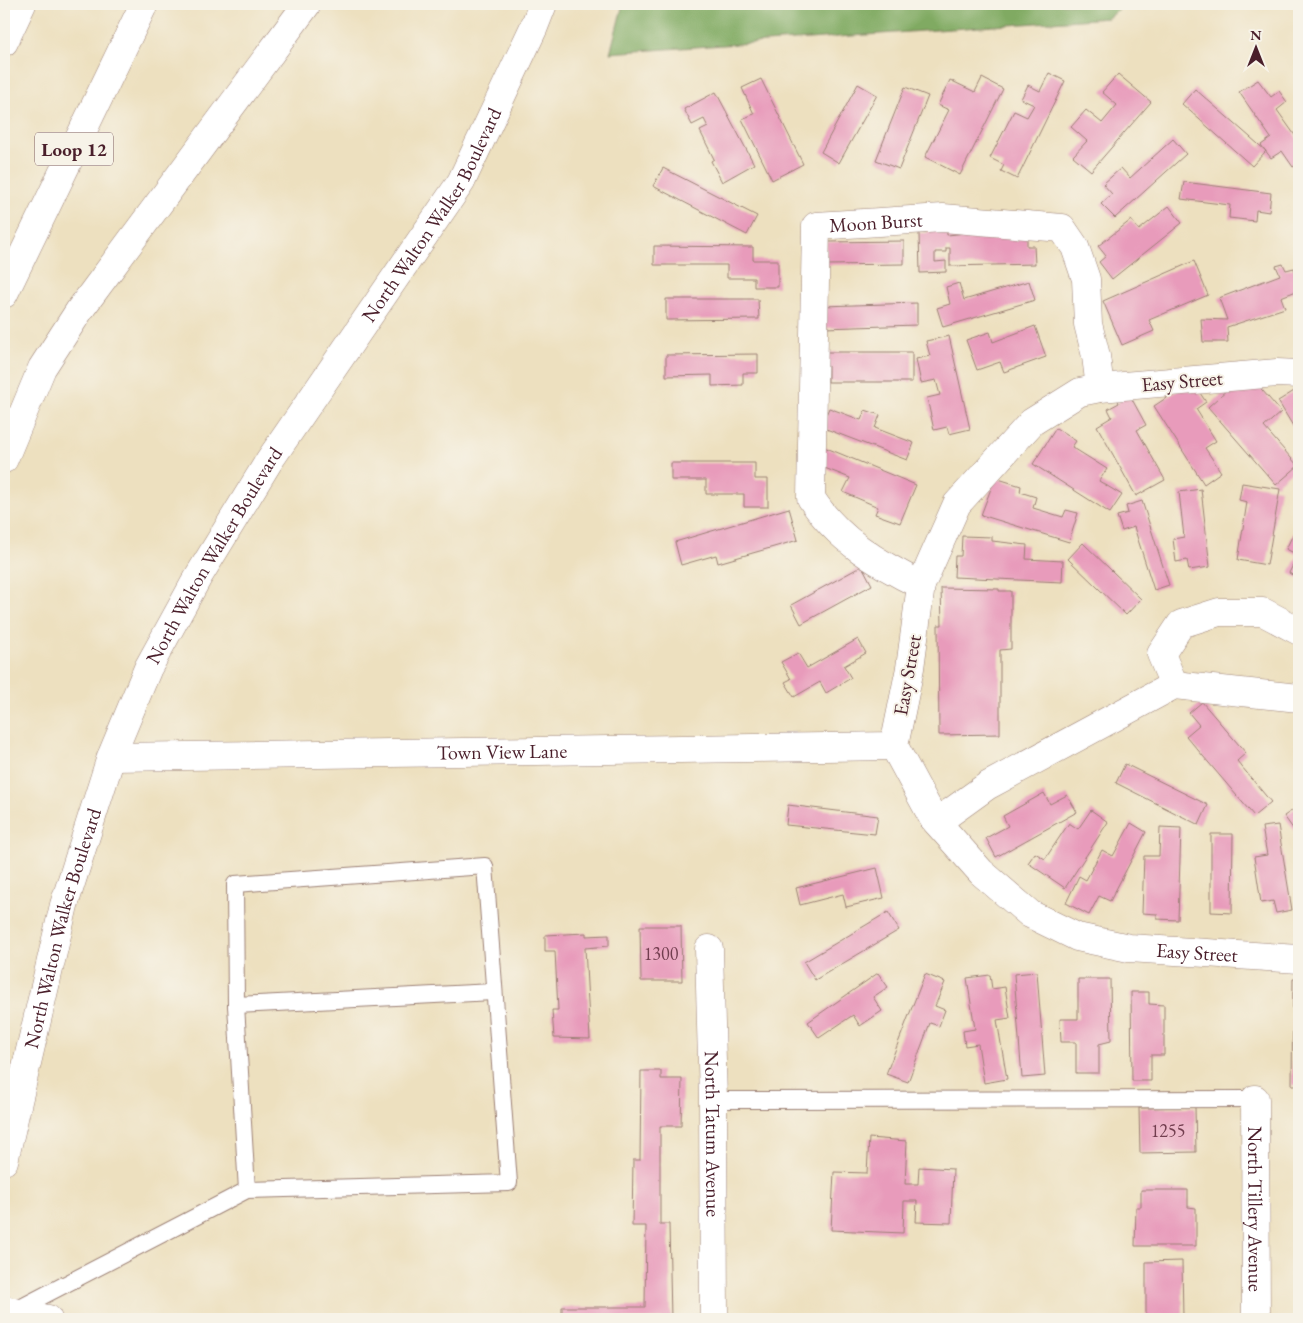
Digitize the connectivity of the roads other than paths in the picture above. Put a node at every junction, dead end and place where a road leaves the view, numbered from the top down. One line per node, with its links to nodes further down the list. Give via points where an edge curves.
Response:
1 (22, 4): 5 (main road)
2 (144, 4): 6 (main road, Loop 12)
3 (307, 4): 9 (main road, via 80,311 42,368)
4 (543, 4): 15 (main road, North Walton Walker Boulevard, via 461,182 269,461 203,568 148,668)
5 (4, 42)
6 (4, 294)
7 (1299, 374): 8 (main road, Easy Street, via 1277,373)
8 (1100, 388): 10 (main road, Easy Street, via 1080,392 1032,422 957,504); 10 (main road, Moon Burst, via 1088,324 1086,279 1075,247 1062,228 943,218 816,226 810,498 820,514 850,543)
9 (4, 458)
10 (921, 585): 14 (main road, Easy Street, via 910,668)
11 (1299, 631): 12 (main road, via 1264,612 1219,612 1182,624 1162,654)
12 (1174, 685): 13 (main road); 16 (main road, via 987,786)
13 (1299, 698)
14 (894, 746): 15 (main road, Town View Lane); 16 (main road, Easy Street)
15 (111, 757): 23 (main road, North Walton Walker Boulevard, via 64,905)
16 (937, 822): 18 (main road, Easy Street, via 981,872 1030,914 1077,937 1129,948)
17 (709, 949): 21 (main road, North Tatum Avenue)
18 (1299, 959)
19 (493, 992): 20 (lane); 20 (lane, via 485,866 235,884); 24 (lane, via 509,1183)
20 (236, 1005): 24 (lane)
21 (713, 1100): 22 (lane); 27 (main road, North Tatum Avenue)
22 (1255, 1100): 28 (main road, North Tillery Avenue)
23 (4, 1161)
24 (247, 1190): 25 (lane)
25 (8, 1311): 26 (main road)
26 (48, 1319)
27 (714, 1319)
28 (1256, 1319)

